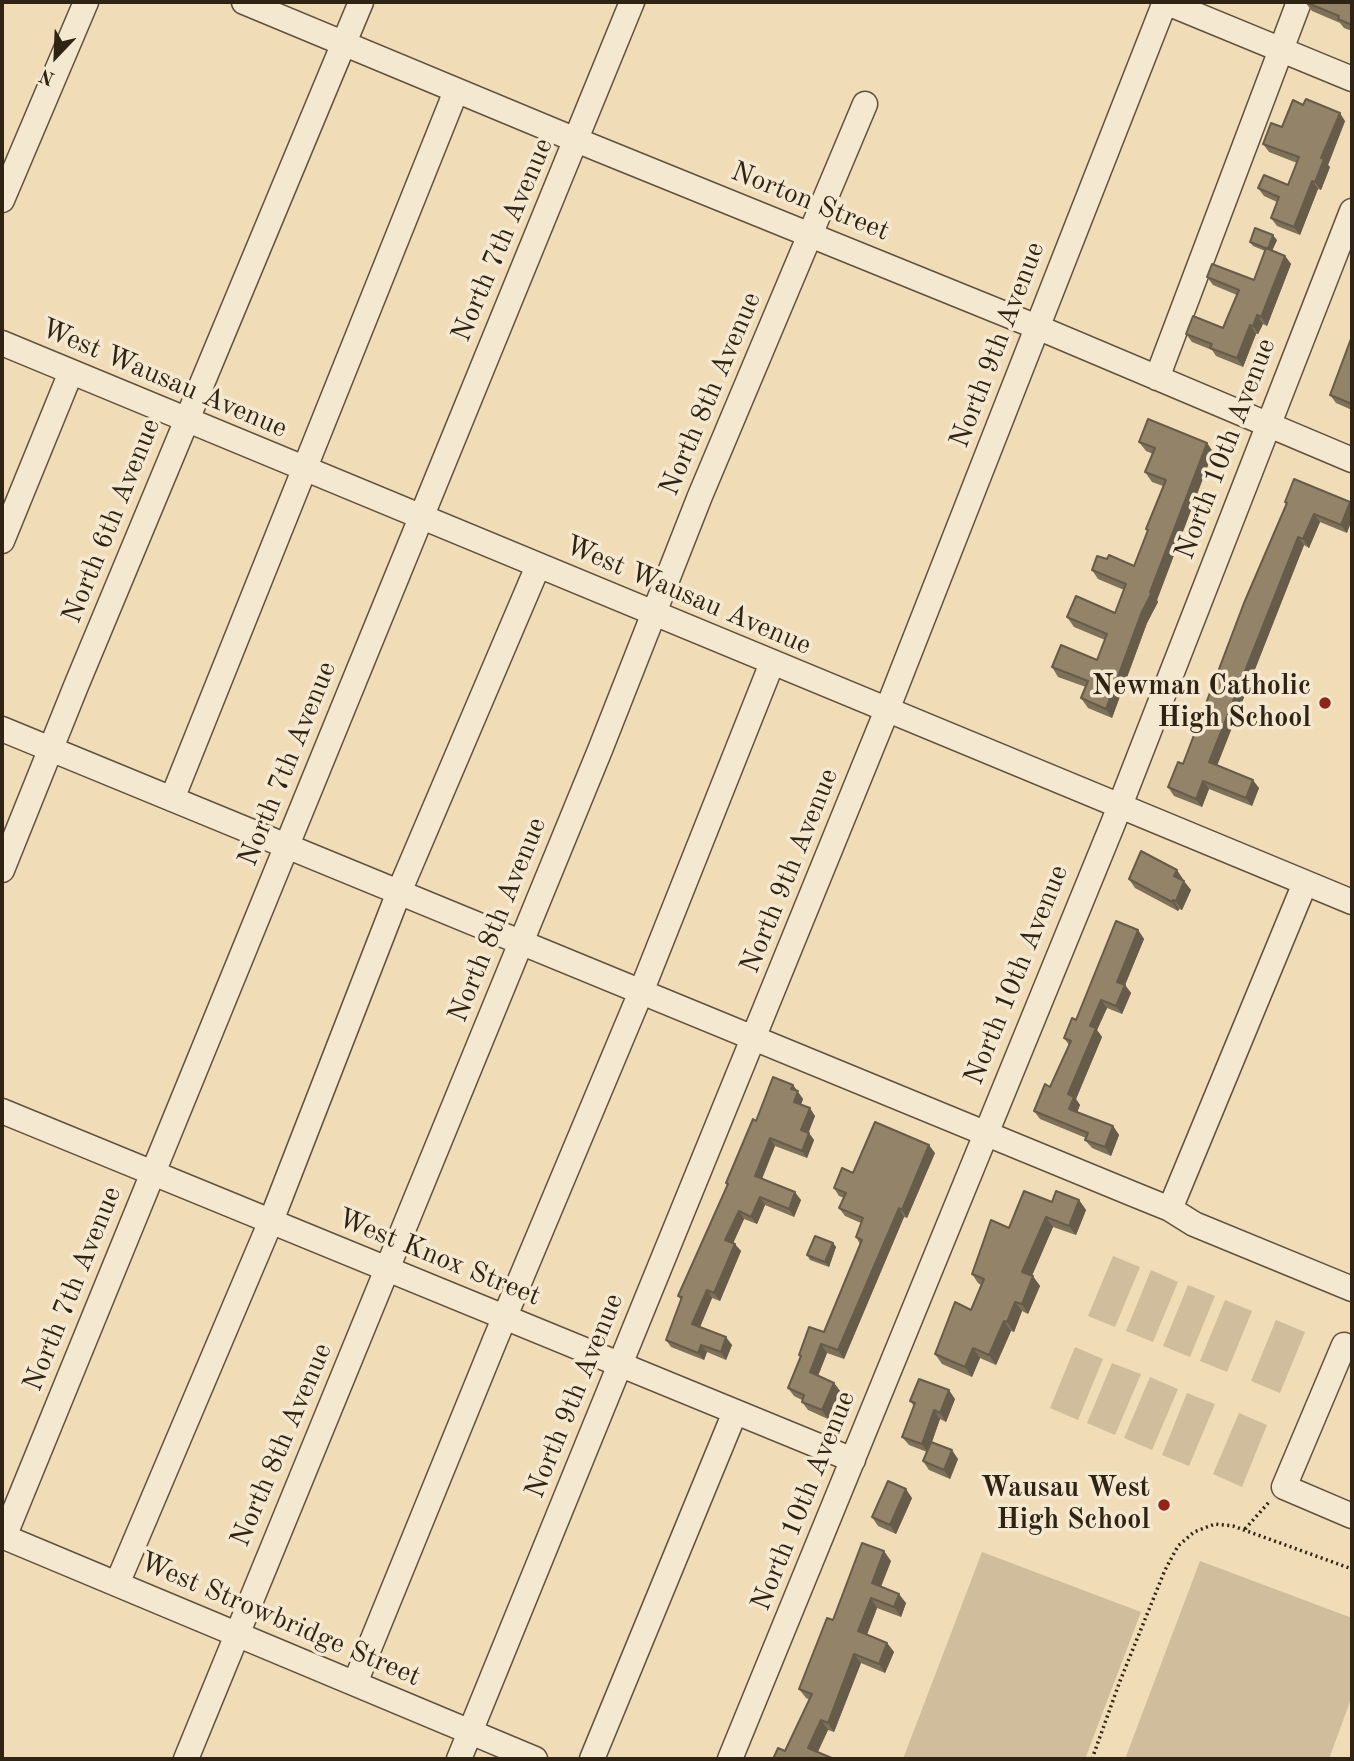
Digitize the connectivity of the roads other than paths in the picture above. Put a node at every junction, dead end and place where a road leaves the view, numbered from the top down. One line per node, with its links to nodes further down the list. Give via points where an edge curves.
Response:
1 (86, 2): 13 (street)
2 (244, 2): 7 (street, Norton Street)
3 (361, 2): 7 (street, North 6th Avenue)
4 (1165, 2): 8 (street); 16 (street, North 9th Avenue)
5 (1300, 2): 8 (street)
6 (630, 8): 12 (street, North 7th Avenue)
7 (343, 44): 10 (street, Norton Street); 20 (street, North 6th Avenue)
8 (1280, 49): 9 (street); 19 (street)
9 (1352, 79)
10 (456, 91): 12 (street, Norton Street); 23 (street)
11 (865, 104): 15 (street, North 8th Avenue)
12 (576, 140): 15 (street, Norton Street); 24 (street, North 7th Avenue)
13 (2, 200)
14 (1352, 211): 21 (street, North 10th Avenue)
15 (810, 234): 16 (street, Norton Street); 27 (street, North 8th Avenue)
16 (1037, 327): 19 (street, Norton Street); 29 (street, North 9th Avenue)
17 (2, 344): 18 (street, West Wausau Avenue)
18 (71, 372): 20 (street, West Wausau Avenue); 25 (street)
19 (1157, 378): 21 (street, Norton Street)
20 (186, 420): 23 (street, West Wausau Avenue); 31 (street, North 6th Avenue)
21 (1268, 424): 22 (street, Norton Street); 33 (street, North 10th Avenue)
22 (1352, 460)
23 (304, 469): 24 (street, West Wausau Avenue); 32 (street)
24 (422, 518): 26 (street, West Wausau Avenue); 34 (street, North 7th Avenue)
25 (2, 541)
26 (538, 566): 27 (street, West Wausau Avenue); 37 (street)
27 (653, 613): 28 (street, West Wausau Avenue); 39 (street, North 8th Avenue)
28 (772, 663): 29 (street, West Wausau Avenue); 40 (street)
29 (887, 710): 33 (street, West Wausau Avenue); 41 (street, North 9th Avenue)
30 (2, 729): 31 (street)
31 (52, 749): 32 (street); 35 (street, North 6th Avenue)
32 (172, 799): 34 (street)
33 (1119, 806): 36 (street, West Wausau Avenue); 43 (street, North 10th Avenue)
34 (286, 845): 37 (street); 44 (street, North 7th Avenue)
35 (2, 870)
36 (1305, 883): 38 (street, West Wausau Avenue); 45 (street)
37 (399, 892): 39 (street); 46 (street)
38 (1352, 902)
39 (520, 942): 40 (street); 47 (street, North 8th Avenue)
40 (641, 992): 41 (street); 49 (street)
41 (754, 1038): 43 (street); 51 (street, North 9th Avenue)
42 (2, 1111): 44 (street, West Knox Street)
43 (985, 1133): 45 (street); 53 (street, North 10th Avenue)
44 (153, 1173): 46 (street, West Knox Street); 55 (street, North 7th Avenue)
45 (1170, 1209): 48 (street, via 1194,1224)
46 (271, 1221): 47 (street, West Knox Street); 56 (street)
47 (388, 1269): 49 (street, West Knox Street); 57 (street, North 8th Avenue)
48 (1352, 1289)
49 (505, 1317): 51 (street, West Knox Street); 58 (street)
50 (1352, 1349): 54 (street, via 1344,1345 1284,1488)
51 (620, 1365): 52 (street, West Knox Street); 59 (street, North 9th Avenue)
52 (735, 1412): 53 (street, West Knox Street); 63 (street)
53 (853, 1460): 64 (street, North 10th Avenue)
54 (1352, 1516)
55 (3, 1536): 56 (street, West Strowbridge Street)
56 (117, 1584): 57 (street, West Strowbridge Street)
57 (237, 1635): 58 (street, West Strowbridge Street); 60 (street, North 8th Avenue)
58 (355, 1684): 59 (street, West Strowbridge Street)
59 (470, 1732): 61 (street, North 9th Avenue); 62 (street, West Strowbridge Street)
60 (186, 1759)
61 (460, 1759)
62 (535, 1759)
63 (592, 1759)
64 (730, 1759)

